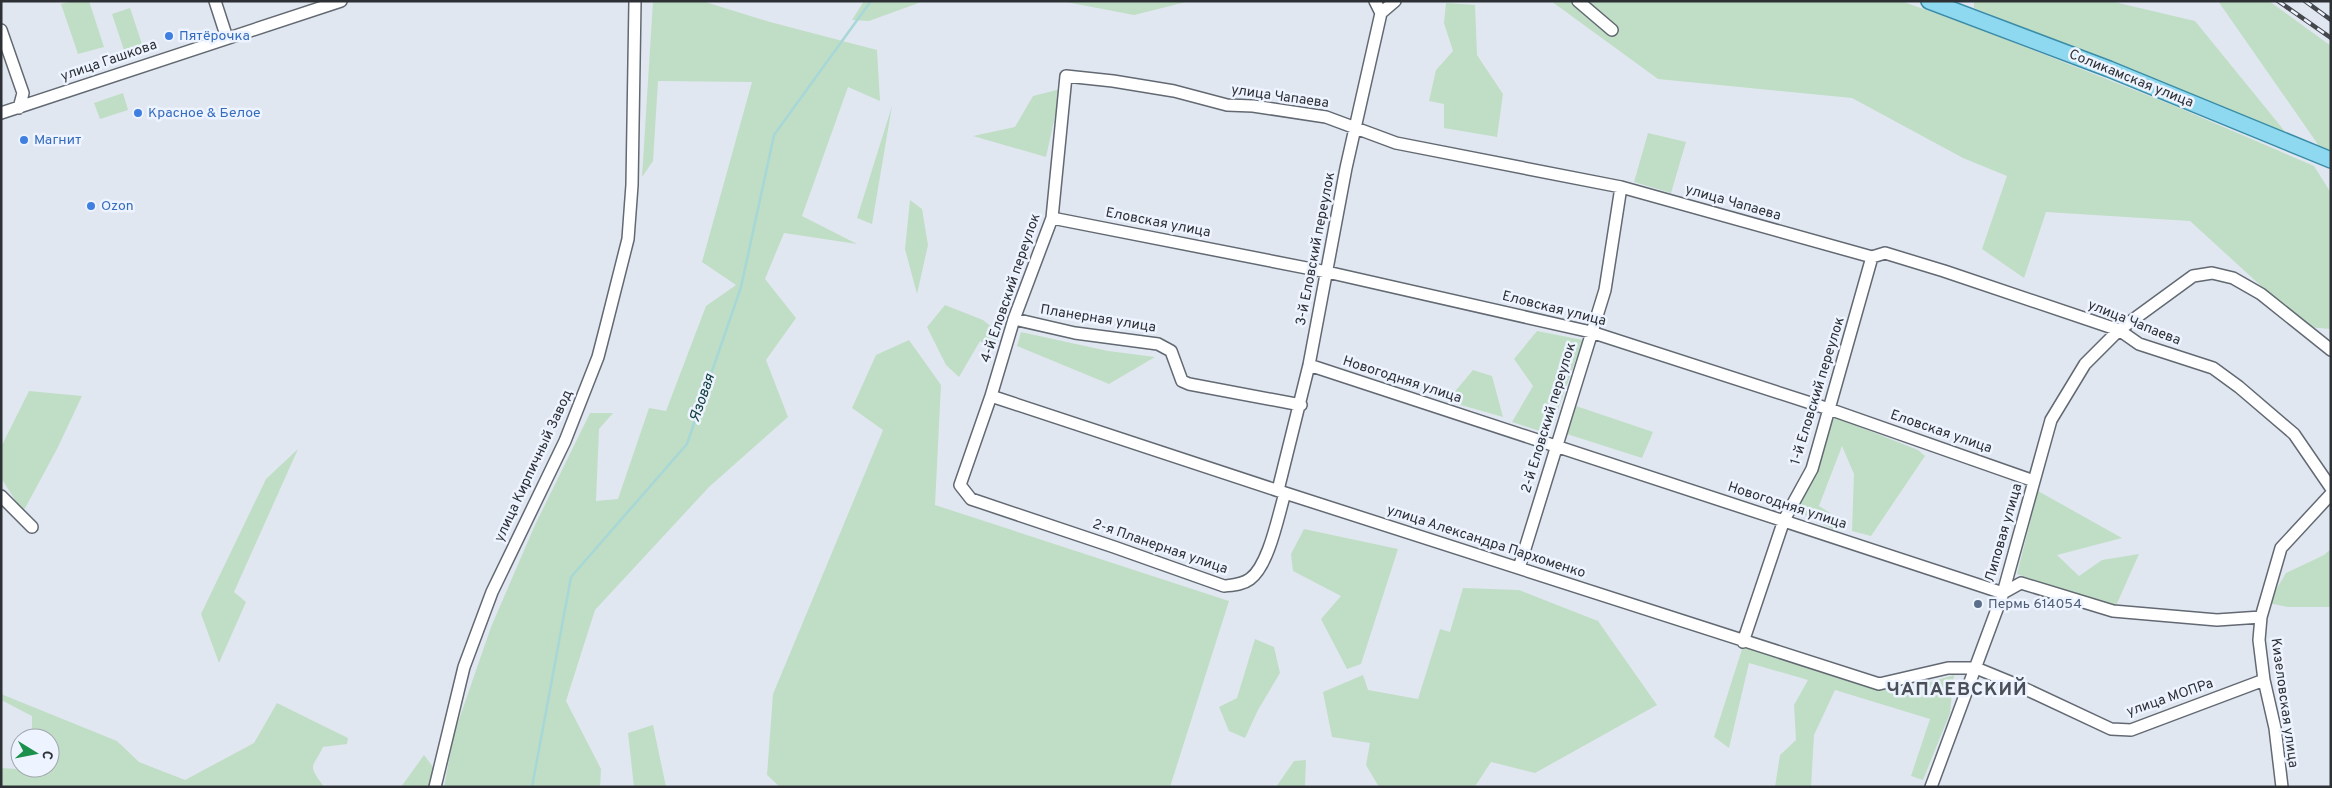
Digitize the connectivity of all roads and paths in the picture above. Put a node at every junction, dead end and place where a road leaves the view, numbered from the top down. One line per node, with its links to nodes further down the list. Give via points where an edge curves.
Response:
1 (215, 1): 11 (street)
2 (341, 1): 11 (street, улица Гашкова)
3 (635, 1): 44 (street, улица Кирпичный Завод, via 628,239 606,326 598,357 565,441 492,592 464,667)
4 (1375, 1): 8 (street)
5 (1395, 1): 8 (street)
6 (1578, 1): 10 (street)
7 (1929, 1): 16 (main road, Соликамская улица, via 2109,69)
8 (1381, 12): 15 (street, 3-й Еловский переулок)
9 (1, 30): 13 (street, via 23,93)
10 (1612, 30)
11 (227, 38): 13 (street, улица Гашкова)
12 (1066, 76): 15 (street, улица Чапаева, via 1174,91 1227,105 1326,117); 18 (street, 4-й Еловский переулок)
13 (19, 108): 14 (street, улица Гашкова)
14 (1, 114)
15 (1355, 129): 17 (street, улица Чапаева, via 1396,143); 20 (street, 3-й Еловский переулок)
16 (2331, 160)
17 (1621, 187): 19 (street, улица Чапаева); 23 (street, 2-й Еловский переулок, via 1605,290)
18 (1052, 218): 20 (street, Еловская улица); 21 (street, 4-й Еловский переулок)
19 (1872, 257): 22 (street, улица Чапаева, via 1885,253 1919,263); 28 (street, 1-й Еловский переулок)
20 (1327, 272): 23 (street, Еловская улица); 25 (street, 3-й Еловский переулок)
21 (1014, 319): 26 (street, 4-й Еловский переулок); 27 (street, Планерная улица, via 1075,333 1158,344 1171,351 1182,381)
22 (2119, 330): 24 (street, Липовая улица, via 2193,276 2212,273 2233,278 2262,294); 30 (street, Липовая улица, via 2085,364 2051,420); 31 (street, улица Чапаева, via 2139,344 2213,368 2239,386 2294,434)
23 (1591, 332): 28 (street, Еловская улица); 29 (street, 2-й Еловский переулок)
24 (2331, 350)
25 (1309, 365): 27 (street, 3-й Еловский переулок); 29 (street, Новогодняя улица)
26 (991, 396): 32 (street, улица Александра Пархоменко); 35 (street, 4-й Еловский переулок, via 960,485)
27 (1301, 405): 32 (street, 3-й Еловский переулок)
28 (1829, 409): 30 (street, Еловская улица); 36 (street, 1-й Еловский переулок, via 1812,469)
29 (1556, 446): 36 (street, Новогодняя улица); 38 (street, 2-й Еловский переулок)
30 (2034, 481): 39 (street, Липовая улица)
31 (2331, 488)
32 (1281, 492): 35 (street, 2-я Планерная улица, via 1270,542 1259,570 1240,585 1224,586); 38 (street, улица Александра Пархоменко)
33 (2331, 494): 40 (street, Кизеловская улица, via 2281,548)
34 (1, 496): 37 (street)
35 (971, 499)
36 (1784, 520): 39 (street, Новогодняя улица); 41 (street, 1-й Еловский переулок)
37 (32, 527)
38 (1519, 568): 41 (street, улица Александра Пархоменко)
39 (2003, 593): 40 (street, via 2021,583 2113,611 2217,620); 42 (street, Липовая улица)
40 (2261, 617): 43 (street, Кизеловская улица, via 2259,640)
41 (1743, 642): 42 (street, улица Александра Пархоменко, via 1879,684 1948,668)
42 (1976, 668): 43 (street, улица МОПРа, via 2110,729 2124,730); 45 (street, Липовая улица)
43 (2264, 680): 46 (street, Кизеловская улица, via 2275,728)
44 (435, 787)
45 (1931, 787)
46 (2282, 787)

